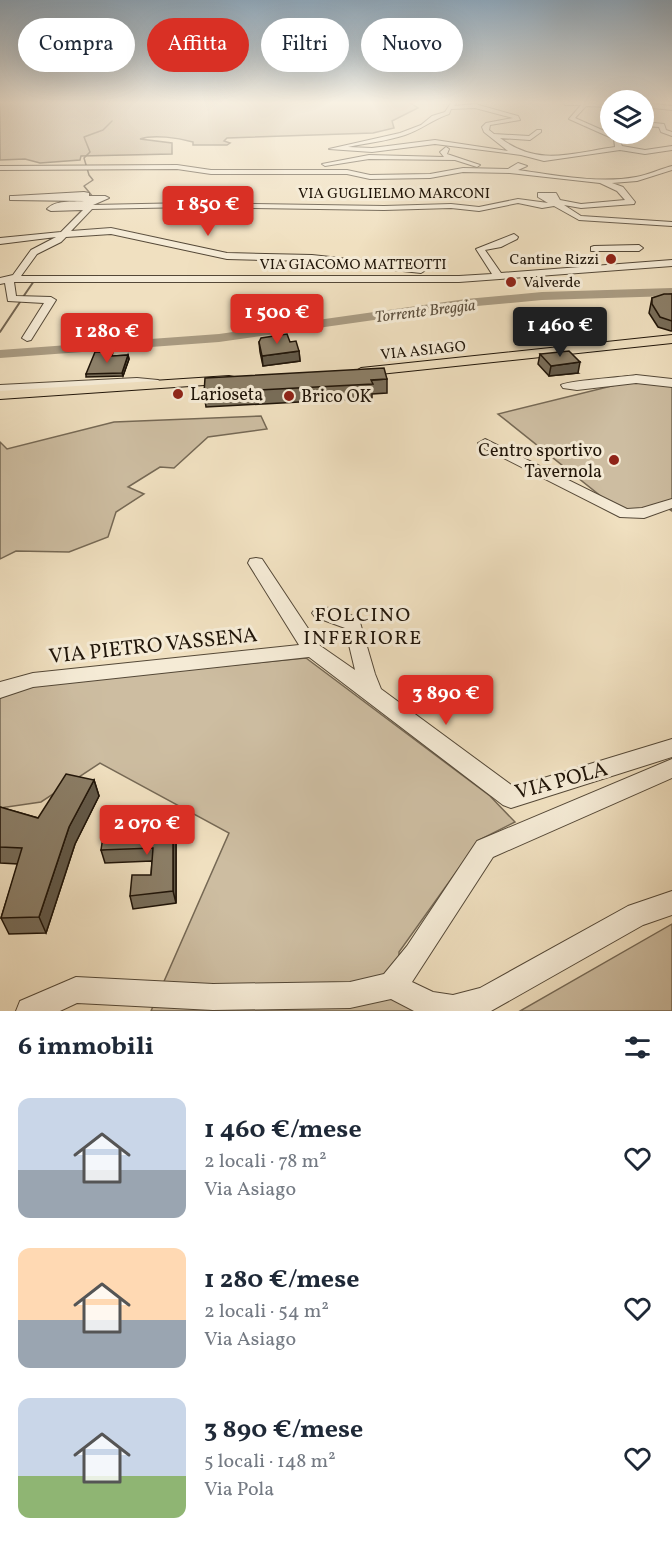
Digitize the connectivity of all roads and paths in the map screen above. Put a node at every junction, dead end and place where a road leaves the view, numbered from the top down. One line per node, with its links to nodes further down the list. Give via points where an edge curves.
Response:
1 (334, 149): 9 (street)
2 (391, 149): 9 (street)
3 (446, 149): 11 (street, via 443,153)
4 (470, 149): 10 (street)
5 (512, 149): 10 (street)
6 (613, 149): 10 (street, via 551,159)
7 (623, 149): 12 (street)
8 (670, 149): 12 (street)
9 (371, 153): 11 (street); 17 (street, via 337,163)
10 (518, 154)
11 (452, 159): 18 (street)
12 (652, 160): 13 (street); 16 (street); 19 (street, via 637,179)
13 (672, 162)
14 (518, 165): 18 (street, via 524,166)
15 (0, 168): 17 (street, via 177,167 211,172)
16 (672, 168)
17 (262, 171): 18 (street, via 347,172 370,177)
18 (509, 171): 19 (street)
19 (603, 182): 22 (street, via 620,189 631,202 573,205 557,202 553,195 541,195)
20 (56, 196): 21 (street, via 17,198 84,194 64,199 125,201)
21 (91, 204): 23 (street, VIA GUGLIELMO MARCONI); 26 (street)
22 (555, 204): 23 (street, VIA GUGLIELMO MARCONI, via 542,206 522,201 479,209); 25 (street, via 585,219)
23 (143, 207): 24 (street, via 161,212)
24 (322, 214)
25 (672, 224)
26 (62, 234): 28 (street); 30 (street, via 111,231 227,256); 37 (street, via 57,241 34,252)
27 (513, 237): 34 (street, via 480,249)
28 (0, 241)
29 (639, 248): 32 (street, via 594,249)
30 (277, 256): 35 (street); 36 (street)
31 (672, 263): 32 (street, VIA GIACOMO MATTEOTTI)
32 (615, 271): 33 (street); 34 (street, VIA GIACOMO MATTEOTTI)
33 (650, 273)
34 (499, 277): 35 (street, VIA GIACOMO MATTEOTTI)
35 (481, 278): 36 (street, VIA GIACOMO MATTEOTTI)
36 (276, 279): 37 (street, VIA GIACOMO MATTEOTTI)
37 (11, 281): 38 (street, via 12,299 51,300)
38 (27, 338)
39 (672, 341): 40 (main road, VIA ASIAGO)
40 (343, 373)
41 (247, 379): 43 (main road)
42 (672, 383): 44 (street, via 636,379)
43 (158, 384): 45 (street, via 117,382); 46 (main road)
44 (567, 385)
45 (0, 389)
46 (0, 397)
47 (485, 443): 48 (street, via 625,514 644,513)
48 (672, 503)
49 (256, 563): 51 (street, VIA POLA)
50 (321, 614): 53 (street, via 353,624)
51 (312, 650): 52 (street, VIA PIETRO VASSENA, via 33,681); 53 (street, VIA POLA)
52 (0, 690)
53 (374, 694): 54 (street, VIA POLA, via 511,798)
54 (672, 748)
55 (672, 768): 57 (street, via 485,849)
56 (672, 903): 57 (street, via 637,915 485,1000 453,1009 431,1005)
57 (392, 986): 58 (street, via 350,995 236,997 76,990)
58 (32, 1010)

